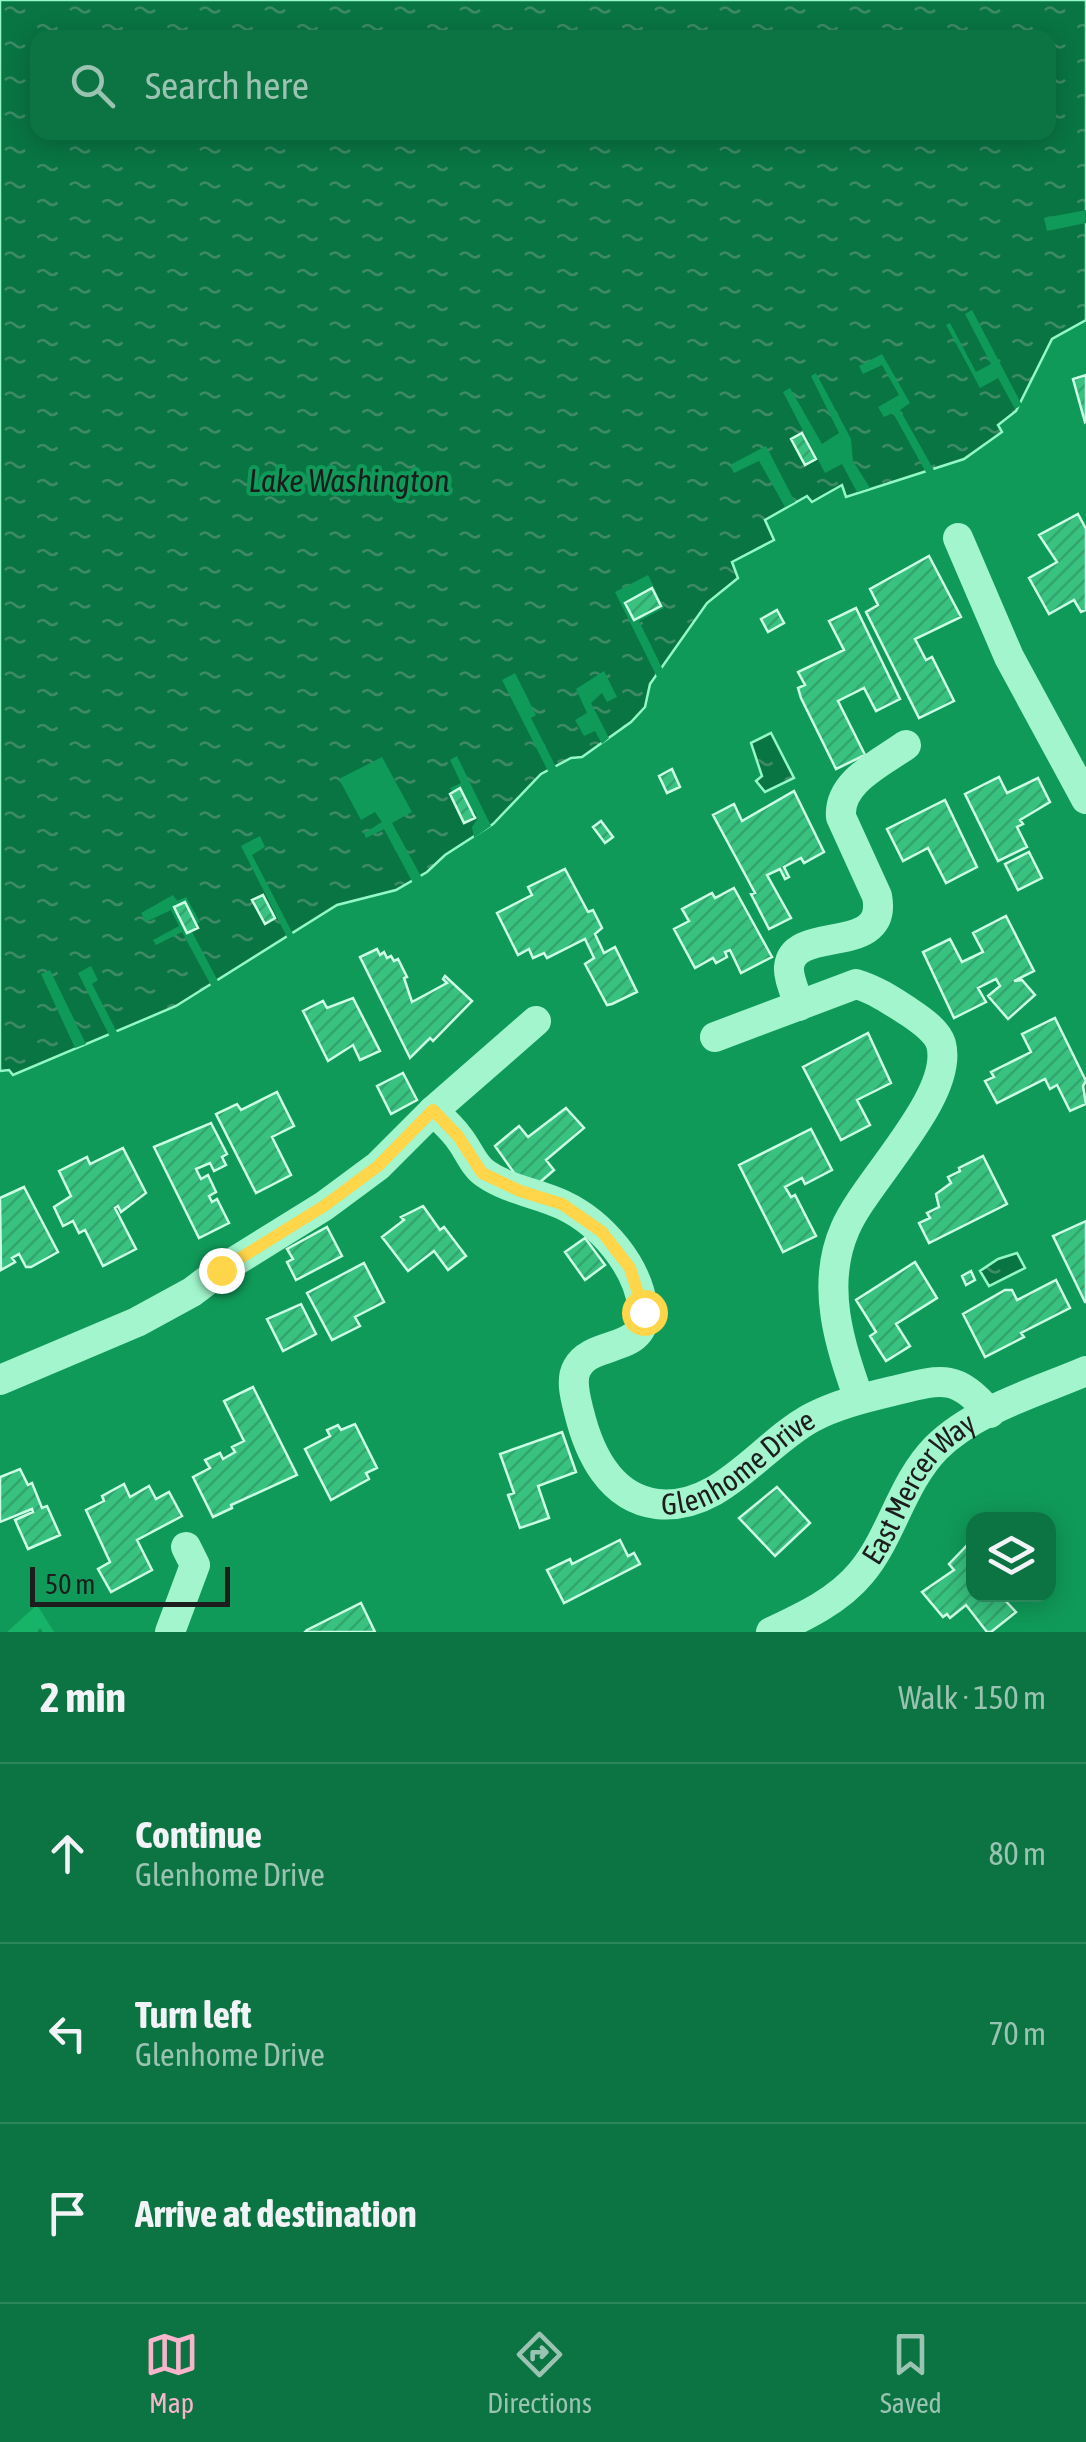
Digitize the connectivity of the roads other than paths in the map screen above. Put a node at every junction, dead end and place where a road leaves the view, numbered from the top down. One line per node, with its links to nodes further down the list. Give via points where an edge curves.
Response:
1 (958, 538): 3 (street, via 1009,657)
2 (906, 745): 4 (street, via 854,784 840,806 880,910 860,932 818,941 794,955 788,964)
3 (1086, 799)
4 (799, 1006): 6 (street); 10 (street, via 856,984 924,1022 940,1041 942,1072 844,1230 831,1289 841,1349)
5 (536, 1021): 7 (street)
6 (716, 1036)
7 (433, 1110): 9 (street, via 378,1166 192,1292); 10 (street, Glenhome Drive, via 482,1173 562,1204 602,1232 630,1268 642,1327 633,1339 587,1356 576,1370 574,1392 597,1465 636,1499 688,1503 718,1490 812,1417)
8 (1086, 1371): 11 (street, East Mercer Way)
9 (0, 1380)
10 (859, 1399): 11 (street, Glenhome Drive, via 956,1382)
11 (990, 1412): 14 (street, East Mercer Way, via 923,1463 862,1572 818,1609)
12 (186, 1548): 13 (street, via 195,1565)
13 (170, 1632)
14 (771, 1632)

